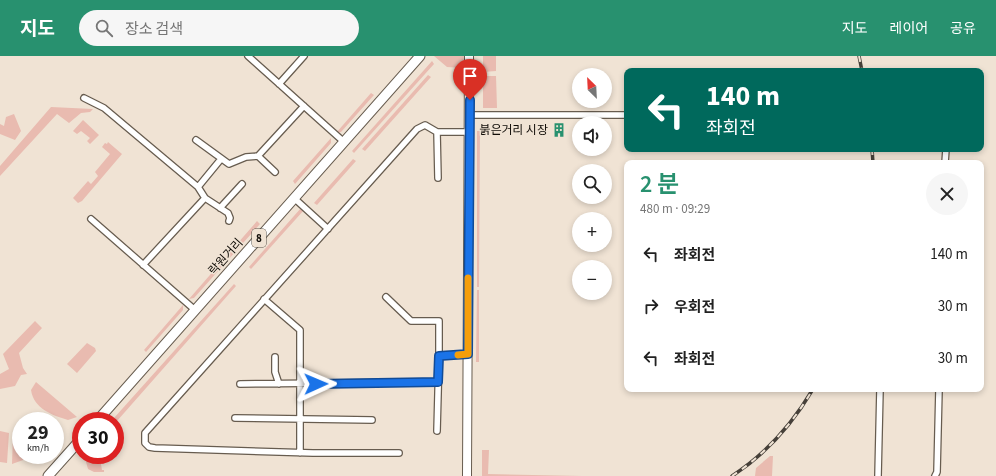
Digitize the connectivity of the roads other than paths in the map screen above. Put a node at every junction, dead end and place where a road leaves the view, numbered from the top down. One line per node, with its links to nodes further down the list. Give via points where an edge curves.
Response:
1 (248, 56): 5 (street)
2 (304, 56): 5 (street)
3 (420, 56): 13 (main road, 락원거리 / 8)
4 (469, 56): 8 (street)
5 (279, 84): 7 (street)
6 (84, 98): 19 (street, via 104,108)
7 (304, 106): 13 (street); 14 (street)
8 (470, 115): 9 (street); 11 (street)
9 (624, 115)
10 (437, 132): 11 (street); 17 (street); 25 (street, via 425,125 417,128)
11 (470, 132): 30 (street)
12 (196, 140): 15 (street)
13 (344, 142): 21 (main road, 락원거리 / 8)
14 (258, 156): 15 (street, via 246,157 229,164); 16 (street)
15 (220, 159): 19 (street)
16 (275, 172)
17 (438, 178)
18 (242, 184): 22 (street)
19 (198, 187): 20 (street)
20 (206, 198): 22 (street); 26 (street)
21 (294, 198): 25 (street); 29 (main road, 락원거리 / 8)
22 (220, 208): 24 (street, via 228,213)
23 (91, 219): 26 (street)
24 (229, 221)
25 (328, 229): 28 (street)
26 (143, 265): 29 (street)
27 (386, 297): 31 (street, via 411,321 439,322)
28 (264, 299): 36 (street, via 300,330); 45 (street, via 145,433 144,438 149,447 155,448)
29 (195, 310): 39 (main road, 락원거리 / 8)
30 (468, 354): 31 (street); 48 (street)
31 (439, 356): 33 (street)
32 (276, 357): 35 (street)
33 (438, 382): 36 (street); 43 (street)
34 (240, 384): 35 (street)
35 (279, 384): 36 (street)
36 (301, 384): 41 (street)
37 (880, 392): 49 (street)
38 (939, 392): 50 (street)
39 (105, 412)
40 (235, 418): 41 (street)
41 (301, 419): 42 (street); 45 (street)
42 (372, 420)
43 (437, 431)
44 (72, 449): 47 (main road)
45 (300, 453): 46 (street)
46 (398, 453)
47 (48, 476)
48 (467, 476)
49 (878, 476)
50 (935, 476)

